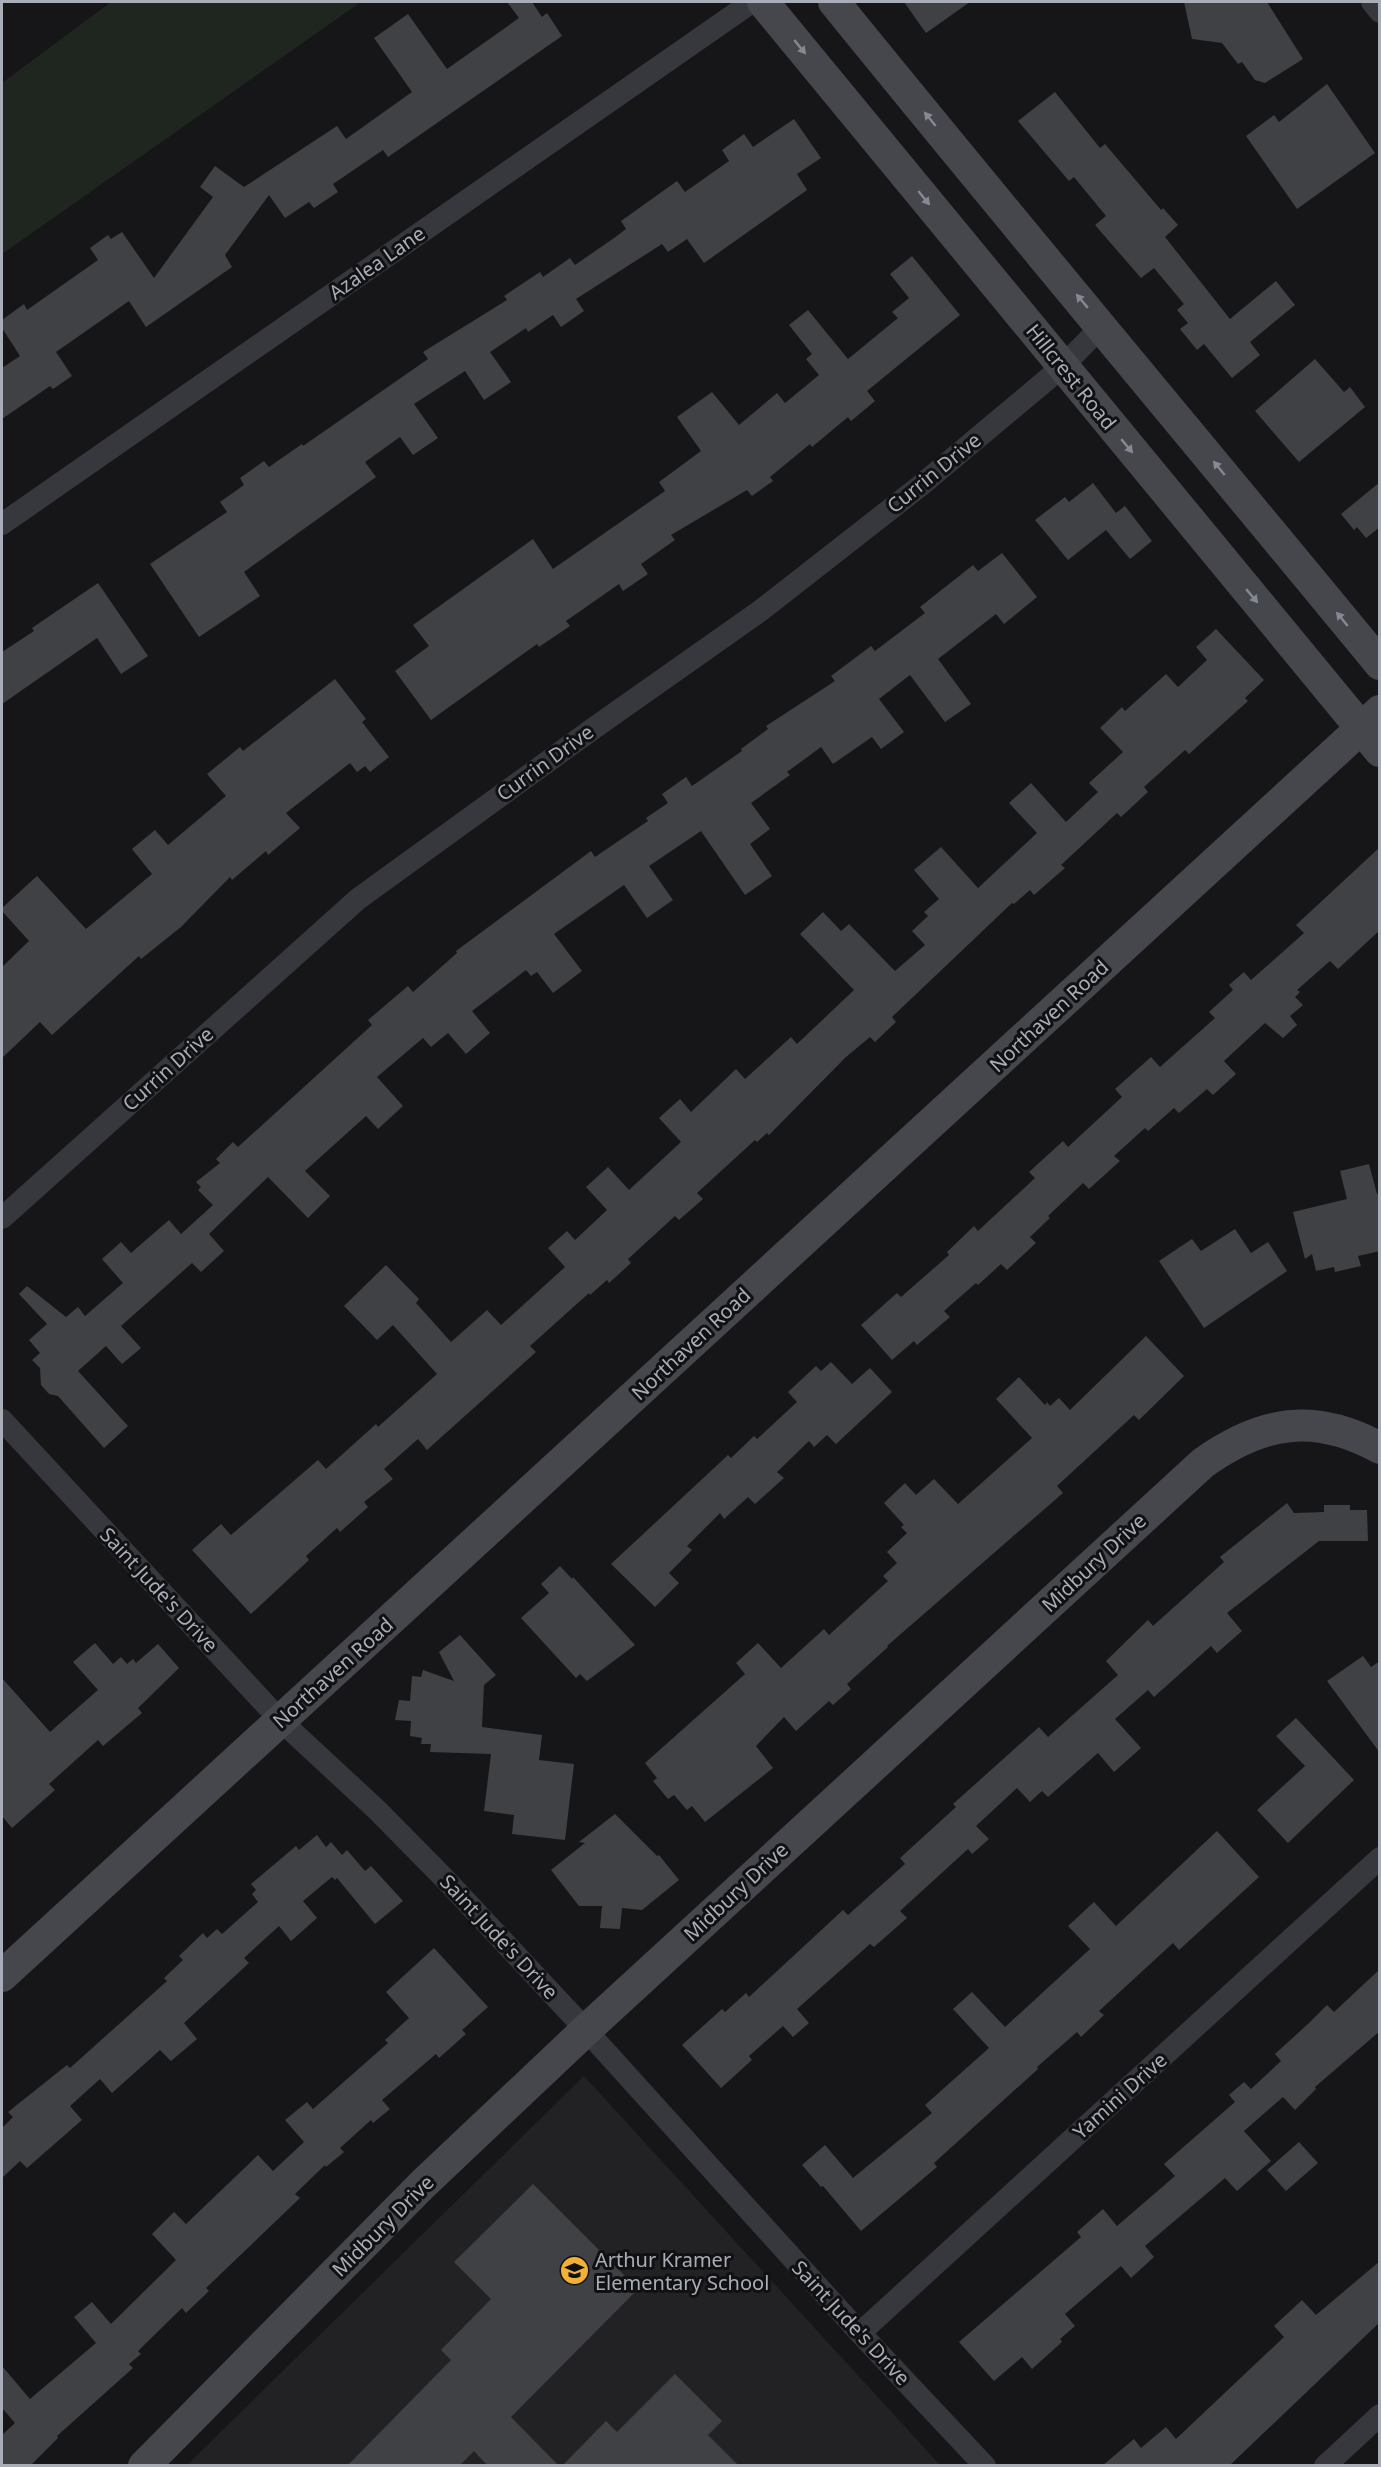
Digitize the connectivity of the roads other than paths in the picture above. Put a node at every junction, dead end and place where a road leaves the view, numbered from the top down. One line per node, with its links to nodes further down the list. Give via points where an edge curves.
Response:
1 (752, 2): 8 (street, Azalea Lane)
2 (763, 2): 7 (street, Hillcrest Road, one-way to 7)
3 (834, 2): 6 (street, one-way to 3)
4 (1372, 2): 5 (street)
5 (1380, 12)
6 (1102, 326): 7 (street, Currin Drive); 9 (street, one-way to 6)
7 (1062, 367): 10 (street, Hillcrest Road, one-way to 10); 11 (street, Currin Drive, via 920,486 760,611 358,899)
8 (2, 524)
9 (1380, 664)
10 (1374, 730): 14 (street, Northaven Road)
11 (2, 1218)
12 (2, 1420): 14 (street, Saint Jude's Drive)
13 (1380, 1448): 17 (street, Midbury Drive, via 1319,1425 1288,1426 1257,1432 1229,1444 1203,1463)
14 (281, 1721): 16 (street, Northaven Road); 17 (street, Saint Jude's Drive, via 377,1810)
15 (1380, 1858): 18 (street, Yamini Drive)
16 (2, 1976)
17 (586, 2030): 18 (street, Saint Jude's Drive); 20 (street, Midbury Drive, via 423,2184)
18 (860, 2333): 21 (street, Saint Jude's Drive)
19 (1380, 2415): 22 (street)
20 (144, 2466)
21 (985, 2466)
22 (1325, 2466)

